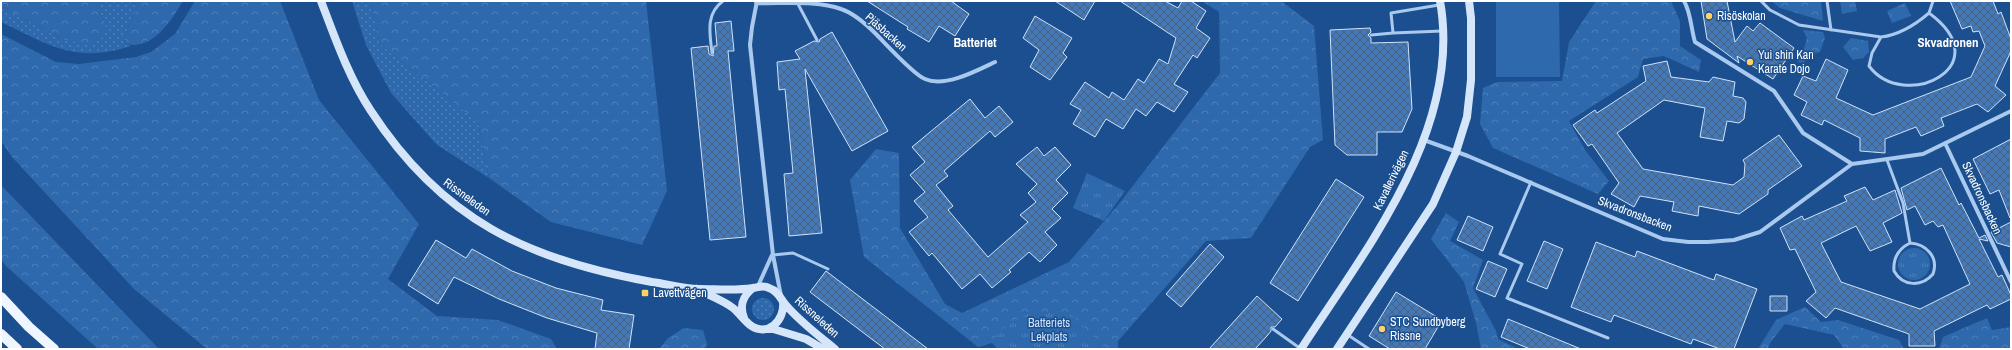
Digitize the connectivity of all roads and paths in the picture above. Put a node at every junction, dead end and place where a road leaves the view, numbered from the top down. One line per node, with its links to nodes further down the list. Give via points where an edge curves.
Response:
1 (321, 1): 32 (street, Rissneleden, via 345,61 370,110 400,151 439,193 474,219 515,243 555,259 625,277)
2 (723, 1): 18 (lane, via 714,8 710,16)
3 (1469, 1): 23 (street, via 1471,80 1467,117)
4 (1684, 1): 25 (street, via 1695,42 1774,91 1803,133)
5 (1762, 1): 12 (lane, via 1770,10 1799,25)
6 (1827, 1): 12 (lane)
7 (1933, 1): 11 (lane)
8 (757, 2): 10 (street, Pjäsbacken); 28 (street, via 750,45)
9 (1440, 3): 13 (street, Kavallerivägen); 14 (lane, via 1391,13)
10 (798, 4): 17 (lane); 19 (street, Pjäsbacken, via 818,4 842,9 870,27 900,58 926,79 947,81)
11 (1929, 13): 16 (lane, via 1910,27 1892,36); 16 (lane, via 1943,25 1954,41 1955,54 1952,66 1944,75 1917,85 1901,86 1874,74 1869,66)
12 (1831, 30): 16 (lane)
13 (1442, 31): 14 (lane); 21 (street, Kavallerivägen, via 1439,88)
14 (1393, 33): 15 (lane)
15 (1371, 35)
16 (1881, 37)
17 (817, 40)
18 (712, 54)
19 (995, 62)
20 (2011, 111): 22 (street, Skvadronsbacken)
21 (1424, 140): 23 (street, Skvadronsbacken); 45 (street, Kavallerivägen, via 1385,221)
22 (1945, 143): 24 (street, Skvadronsbacken, via 1923,154); 30 (street, Skvadronsbacken)
23 (1456, 152): 26 (street, Skvadronsbacken); 39 (street, via 1433,204)
24 (1887, 160): 25 (street, Skvadronsbacken); 27 (lane, via 1903,203)
25 (1852, 164): 26 (street, Skvadronsbacken, via 1760,232 1734,240 1708,242 1663,239)
26 (1531, 182): 40 (lane, via 1500,254 1522,264 1507,298)
27 (1910, 243): 27 (lane, via 1924,246 1929,250 1934,262 1933,274 1923,283 1908,283 1894,271 1898,252)
28 (773, 255): 29 (lane, via 794,253); 31 (street); 34 (street)
29 (828, 269)
30 (2011, 282)
31 (756, 287): 32 (street, Rissneleden); 34 (street, Rissneleden, via 771,288); 35 (street, via 742,300)
32 (696, 289): 35 (street, Rissneleden, via 732,308)
33 (1, 297): 42 (main road, via 29,328)
34 (783, 300): 36 (street, Rissneleden, via 782,317); 44 (street, Rissneleden)
35 (744, 320): 36 (street, Rissneleden, via 757,329)
36 (770, 328): 43 (street, Rissneleden, via 806,339)
37 (1273, 329): 45 (lane)
38 (1, 334): 41 (main road)
39 (1347, 334): 46 (street); 47 (lane)
40 (1608, 338)
41 (17, 349)
42 (54, 349)
43 (823, 349)
44 (835, 349)
45 (1301, 349)
46 (1337, 349)
47 (1369, 349)

